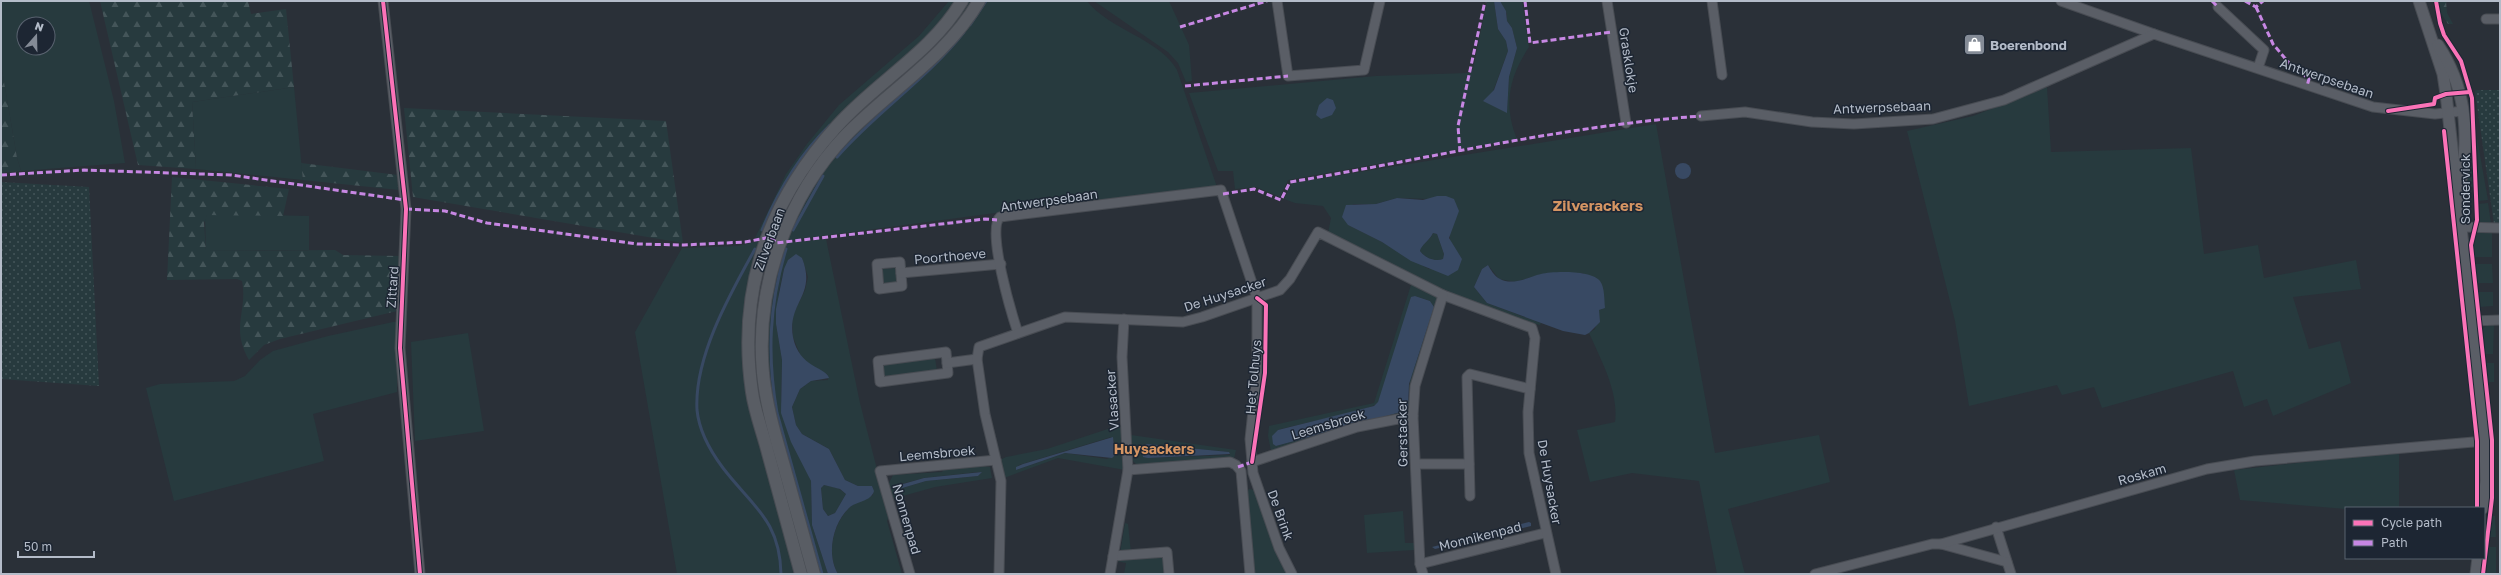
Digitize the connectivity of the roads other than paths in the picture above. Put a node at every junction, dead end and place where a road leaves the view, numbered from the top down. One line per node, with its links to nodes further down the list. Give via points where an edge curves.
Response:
1 (383, 1): 54 (street, Zittard, via 406,209 400,348)
2 (962, 1): 55 (main road, Zilverbaan, via 931,42 838,125 807,162 782,201 759,260 748,327 752,394)
3 (979, 1): 56 (main road, Zilverbaan, via 938,52 847,134 820,166 795,208 774,260 762,331 763,373 769,412)
4 (1277, 1): 5 (street, via 1288,76 1364,70)
5 (1380, 1)
6 (1607, 1): 20 (street, Grasklokje)
7 (1712, 1): 16 (street)
8 (2061, 1): 13 (street)
9 (2419, 1): 14 (street, Sondervick)
10 (2218, 7): 15 (street, Antwerpsebaan, via 2264,50)
11 (2500, 18): 12 (street)
12 (2486, 19)
13 (2154, 34): 15 (street, Antwerpsebaan); 19 (street, Antwerpsebaan, via 2004,100 1933,119 1854,124 1812,122 1745,112)
14 (2431, 34): 17 (street, Sondervick, via 2451,64 2461,93); 18 (street, Sondervick, via 2443,74)
15 (2258, 68): 18 (street, Antwerpsebaan, via 2373,107 2435,114)
16 (1722, 75)
17 (2463, 111): 18 (street, Antwerpsebaan); 22 (street, Sondervick, via 2466,156)
18 (2448, 113): 22 (street, Sondervick)
19 (1701, 116)
20 (1626, 123)
21 (1221, 190): 25 (street, Antwerpsebaan, via 1000,217 995,227); 28 (street, Het Tolhuys)
22 (2458, 195): 23 (street, Sondervick)
23 (2462, 228): 24 (street); 31 (street, Sondervick)
24 (2500, 228)
25 (1001, 264): 26 (street, Poorthoeve); 32 (street, Antwerpsebaan, via 1004,292)
26 (901, 273)
27 (1443, 295): 28 (street, De Huysacker, via 1318,232 1290,279 1280,290); 35 (street, De Huysacker, via 1532,328 1535,338); 36 (street, Gerstacker, via 1415,386)
28 (1257, 298): 29 (street, De Huysacker, via 1183,322); 39 (street, Het Tolhuys, via 1257,373 1250,425)
29 (1124, 320): 32 (street, De Huysacker, via 1065,317); 42 (street, Vlasacker, via 1122,357)
30 (2500, 320): 31 (street)
31 (2473, 321): 37 (street, Sondervick)
32 (1018, 333): 33 (street, De Huysacker, via 979,347)
33 (978, 359): 34 (street); 38 (street, via 985,414)
34 (947, 363): 34 (street, via 946,352 878,361 880,382 948,373)
35 (1530, 389): 41 (street, via 1474,374 1467,377); 47 (street, De Huysacker, via 1529,453)
36 (1413, 416): 39 (street, Leemsbroek, via 1357,427); 40 (street, Gerstacker)
37 (2485, 441): 45 (street, Sondervick, via 2486,482); 46 (street, Roskam, via 2263,461 2207,469)
38 (996, 460): 43 (street, Leemsbroek); 58 (street, via 1002,493)
39 (1252, 462): 62 (street, De Brink, via 1255,481 1271,527)
40 (1416, 464): 41 (street); 52 (street, Gerstacker)
41 (1468, 464): 44 (street)
42 (1128, 470): 49 (street, Vlasacker); 61 (street, via 1230,462 1238,467 1241,472)
43 (880, 471): 57 (street, Nonnenpad)
44 (1470, 496)
45 (2483, 507)
46 (1996, 527): 48 (street, Roskam); 51 (street)
47 (1545, 533): 52 (street, Monnikenpad); 64 (street, De Huysacker)
48 (1941, 544): 51 (street); 53 (street, Roskam, via 1932,544)
49 (1113, 556): 59 (street, Vlasacker); 60 (street, via 1167,552)
50 (2478, 559): 67 (street)
51 (2007, 562): 66 (street)
52 (1420, 564): 63 (street, Gerstacker)
53 (1840, 571): 65 (street, Roskam)
54 (420, 574)
55 (800, 574)
56 (814, 574)
57 (910, 574)
58 (999, 574)
59 (1110, 574)
60 (1169, 574)
61 (1250, 574)
62 (1292, 574)
63 (1423, 574)
64 (1556, 574)
65 (1815, 574)
66 (2011, 574)
67 (2476, 574)

